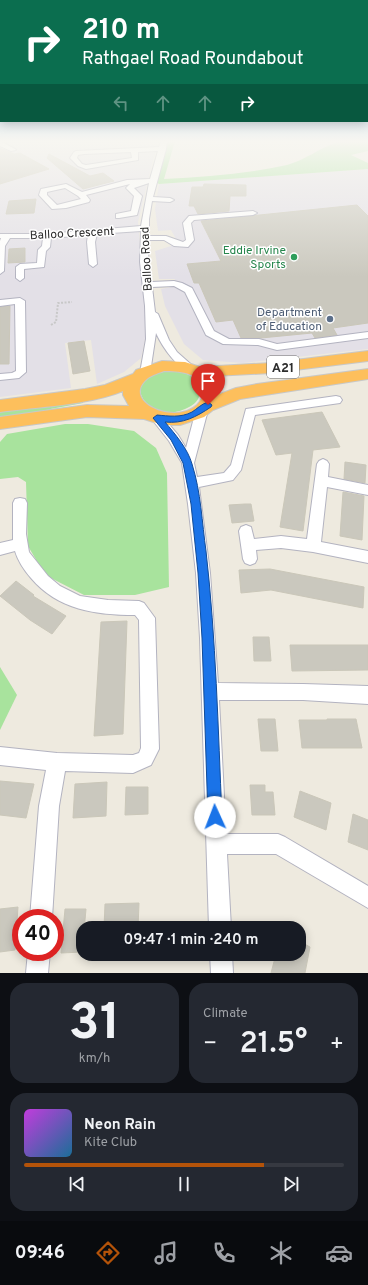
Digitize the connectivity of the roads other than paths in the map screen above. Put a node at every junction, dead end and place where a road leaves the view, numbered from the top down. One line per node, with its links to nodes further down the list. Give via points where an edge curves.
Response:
1 (62, 186): 6 (street, via 42,193 53,206 85,201)
2 (66, 186): 6 (street)
3 (110, 186): 6 (street)
4 (132, 186): 10 (street, via 130,188 138,196 134,213)
5 (152, 186): 7 (street, Balloo Road)
6 (81, 194)
7 (149, 199): 8 (street); 11 (street, Balloo Road)
8 (170, 200)
9 (253, 213): 15 (street, via 192,218 187,223 190,240 185,245 166,238)
10 (119, 216)
11 (144, 228): 12 (street, Balloo Crescent); 15 (street, Balloo Road)
12 (89, 233): 14 (street, Balloo Crescent); 17 (street)
13 (3, 236): 14 (street, Balloo Crescent); 16 (street)
14 (47, 236): 19 (street, via 46,247 42,250 41,265 20,267)
15 (144, 238): 20 (street, Balloo Road)
16 (1, 246): 18 (street)
17 (89, 264)
18 (0, 271)
19 (20, 278)
20 (146, 285): 22 (street, Balloo Road); 23 (street, via 175,283 185,287 189,290 210,333 227,342 259,342 278,347)
21 (0, 303): 28 (street, via 20,301 21,372 15,376)
22 (150, 306): 25 (street, Balloo Road, via 164,340 173,354); 27 (street, Balloo Road, via 151,339)
23 (368, 335)
24 (368, 356): 25 (highway, A21, via 271,368)
25 (194, 370): 27 (highway, A21, via 162,366); 31 (highway, via 206,378 212,387 212,396)
26 (368, 374): 31 (highway, A21, via 236,394)
27 (141, 375): 30 (highway, A21, via 109,390); 32 (highway, via 133,385 132,400 137,407)
28 (0, 377)
29 (336, 400): 37 (street, via 250,412 237,467 228,477)
30 (0, 406)
31 (205, 408): 32 (highway, A21, via 184,418 170,419); 34 (street)
32 (151, 415): 33 (highway, A21, via 112,411 87,412); 34 (street, via 174,438)
33 (0, 423)
34 (188, 463): 37 (street)
35 (323, 464): 36 (street)
36 (321, 481): 38 (street); 41 (street)
37 (192, 483): 45 (street, via 203,573)
38 (368, 490)
39 (20, 503): 40 (street)
40 (20, 544): 42 (street); 48 (street, via 22,553 41,579 61,595 84,605 139,608 147,618 150,749 145,759 132,764)
41 (313, 546): 43 (street); 44 (street, via 247,538)
42 (0, 550)
43 (368, 557)
44 (250, 559)
45 (210, 691): 46 (street); 49 (street)
46 (368, 695)
47 (0, 756): 48 (street)
48 (57, 762): 51 (street, via 49,806)
49 (216, 844): 50 (street, via 278,844); 52 (street)
50 (368, 898)
51 (42, 909)
52 (220, 921)
53 (38, 961): 55 (street)
54 (221, 961): 56 (street)
55 (37, 973)
56 (222, 973)

